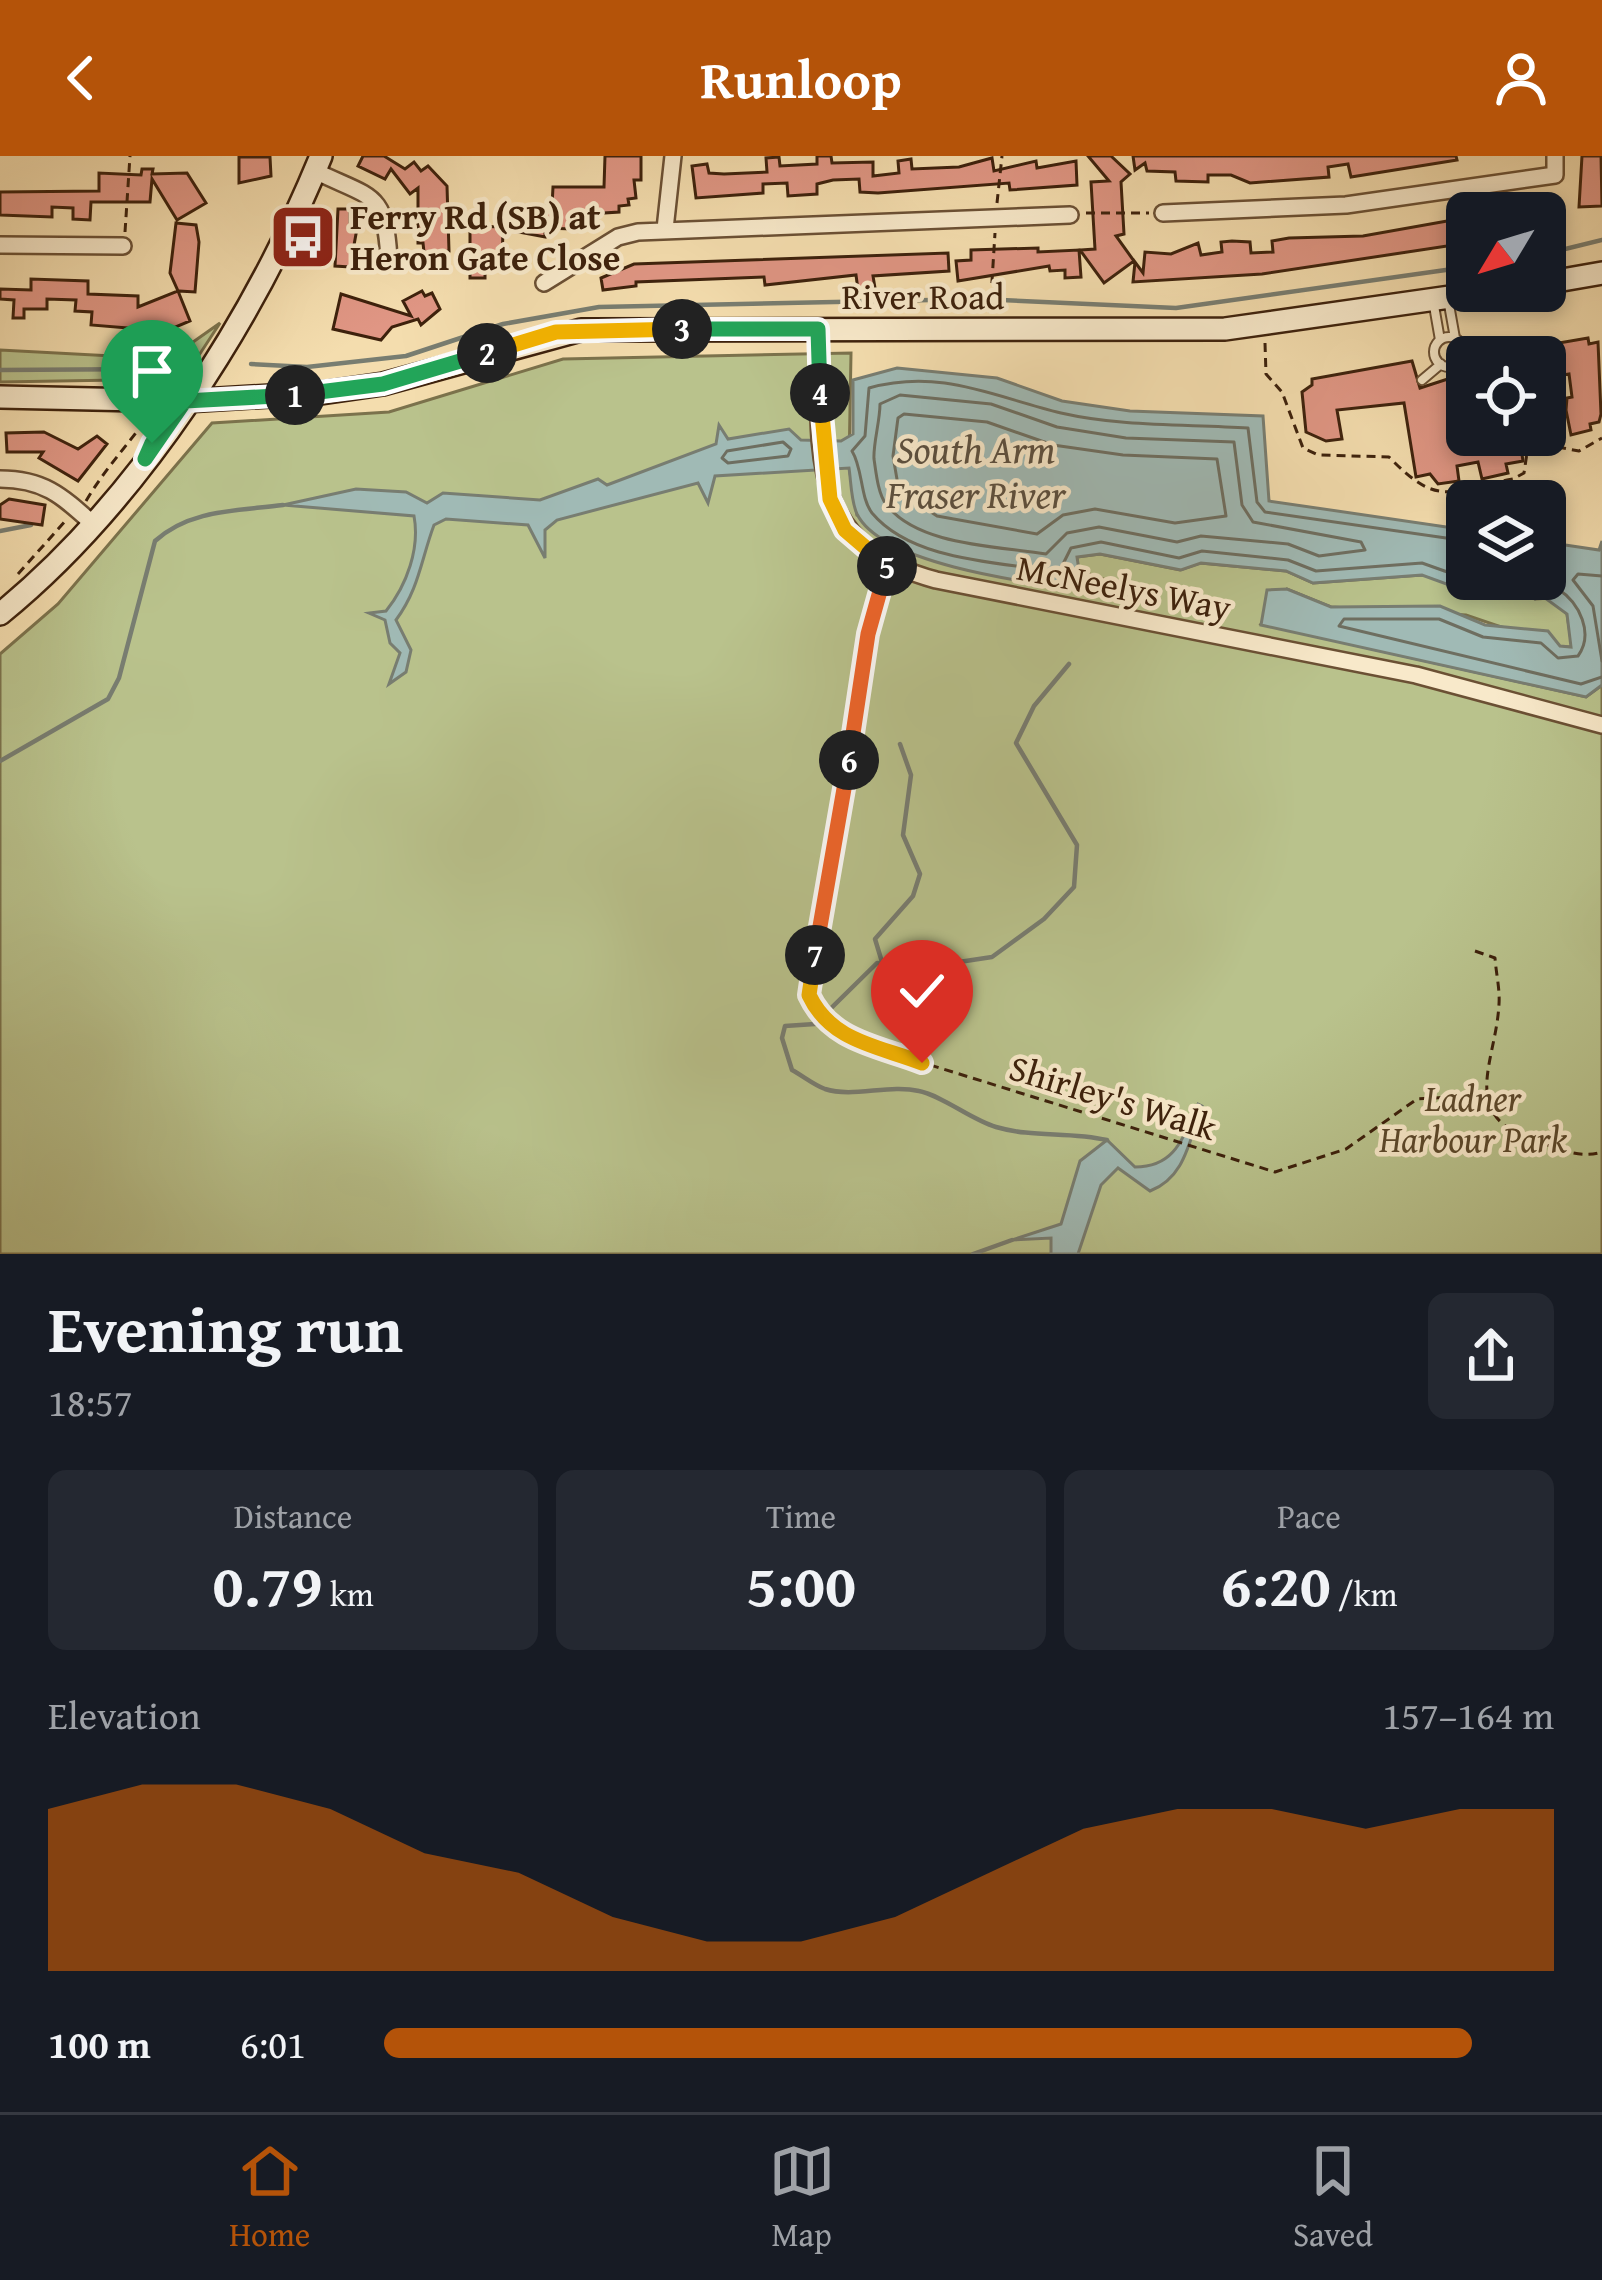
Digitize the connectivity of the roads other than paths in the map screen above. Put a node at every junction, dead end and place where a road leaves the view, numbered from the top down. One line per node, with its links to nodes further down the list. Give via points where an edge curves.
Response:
1 (673, 156): 6 (street)
2 (1555, 156): 4 (street, via 1555,175 1369,202)
3 (318, 164): 9 (street, via 379,202); 24 (street, via 242,317)
4 (1162, 212)
5 (1070, 215): 6 (street)
6 (665, 229): 12 (street, via 618,237)
7 (0, 244): 8 (street)
8 (123, 246)
9 (389, 259)
10 (1602, 273): 11 (street)
11 (1566, 279)
12 (544, 283)
13 (1446, 298): 14 (street, River Road)
14 (1440, 299): 15 (street, River Road, via 1238,328); 16 (lane); 18 (lane)
15 (818, 329): 24 (street, River Road, via 568,331 383,384); 29 (street, McNeelys Way, via 830,499 845,530 887,564 1416,675)
16 (1454, 336)
17 (1446, 339): 18 (lane)
18 (1440, 340): 19 (lane, via 1434,353)
19 (1442, 364): 20 (lane); 21 (lane)
20 (1446, 364)
21 (1422, 380)
22 (0, 398): 23 (street, River Road)
23 (125, 400): 24 (street, River Road); 25 (street, via 152,421)
24 (185, 401): 25 (street)
25 (145, 459): 27 (street)
26 (0, 479): 27 (street, via 38,481)
27 (82, 515): 28 (street)
28 (0, 614)
29 (1602, 725)

